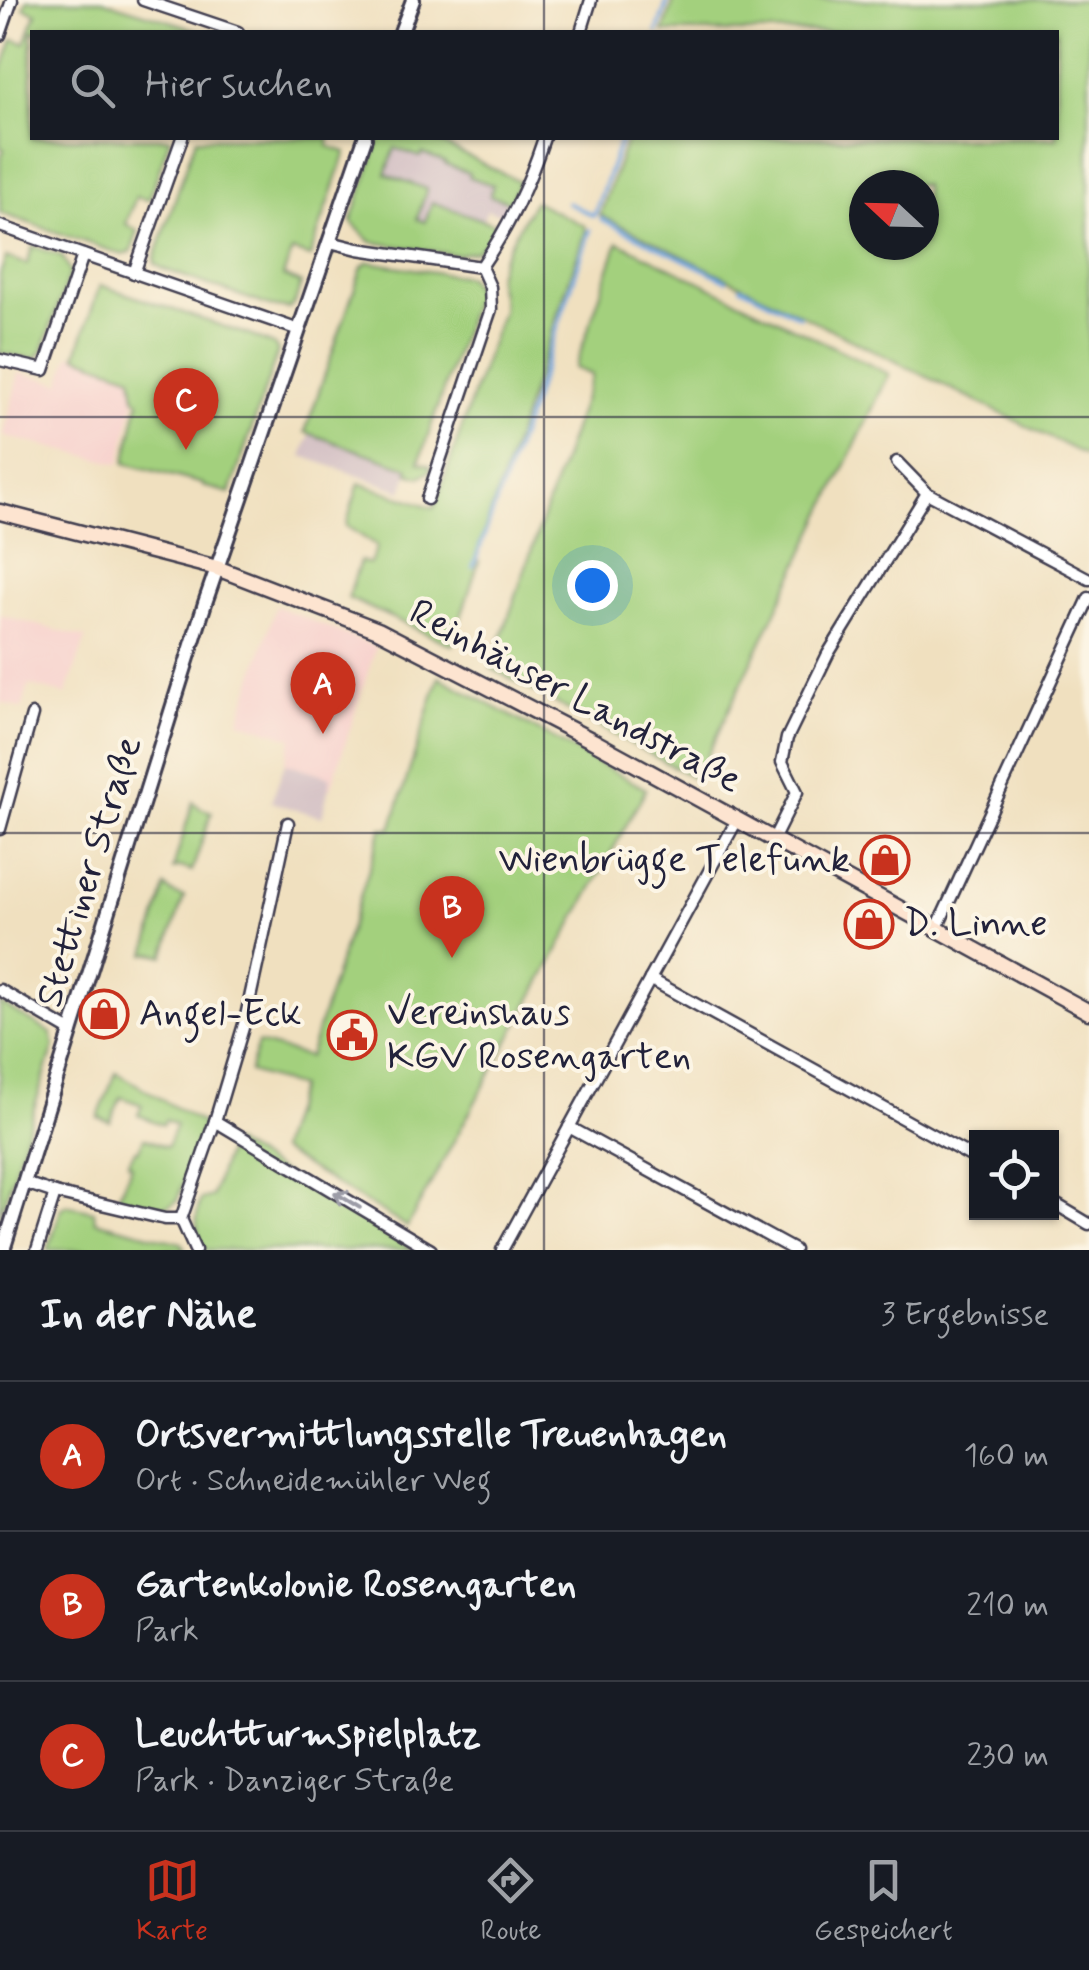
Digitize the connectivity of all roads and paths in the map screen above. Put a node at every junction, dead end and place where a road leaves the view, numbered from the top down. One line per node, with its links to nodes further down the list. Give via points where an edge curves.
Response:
1 (12, 0): 8 (street)
2 (143, 0): 5 (street)
3 (412, 0): 6 (street)
4 (592, 0): 7 (street)
5 (220, 29)
6 (403, 30)
7 (582, 30)
8 (0, 35)
9 (181, 140): 16 (street)
10 (364, 140): 13 (street, Stettiner Straße)
11 (543, 140): 15 (street, via 527,188)
12 (0, 226): 14 (street)
13 (330, 242): 15 (street); 17 (street, Stettiner Straße)
14 (83, 255): 16 (street); 18 (street, via 44,370)
15 (480, 267): 21 (street, via 492,309)
16 (134, 273): 17 (street)
17 (300, 330): 23 (street, Stettiner Straße)
18 (0, 360)
19 (897, 462): 20 (street)
20 (927, 492): 24 (street); 30 (street, via 828,654 788,738 782,762 797,792)
21 (427, 499)
22 (0, 512): 23 (main road, Reinhäuser Landstraße)
23 (217, 568): 27 (main road, Reinhäuser Landstraße, via 387,634); 35 (street, Stettiner Straße)
24 (1089, 579)
25 (1089, 598): 31 (street)
26 (32, 715): 29 (street)
27 (737, 820): 30 (main road, Reinhäuser Landstraße); 32 (street)
28 (288, 823): 36 (street, via 245,1021)
29 (0, 830)
30 (773, 840): 31 (main road, Reinhäuser Landstraße)
31 (936, 930): 34 (main road, Reinhäuser Landstraße)
32 (650, 979): 37 (street); 38 (street)
33 (0, 990): 35 (street)
34 (1089, 1012)
35 (72, 1032): 39 (street, Stettiner Straße)
36 (215, 1121): 42 (street); 47 (street, one-way to 36)
37 (569, 1127): 48 (street); 49 (street)
38 (969, 1155)
39 (25, 1182): 40 (street); 44 (street, Stettiner Straße)
40 (55, 1193): 42 (street); 45 (street)
41 (1059, 1206): 43 (street)
42 (181, 1218): 46 (street)
43 (1089, 1224)
44 (4, 1250)
45 (37, 1250)
46 (195, 1250)
47 (431, 1250)
48 (502, 1250)
49 (794, 1250)

